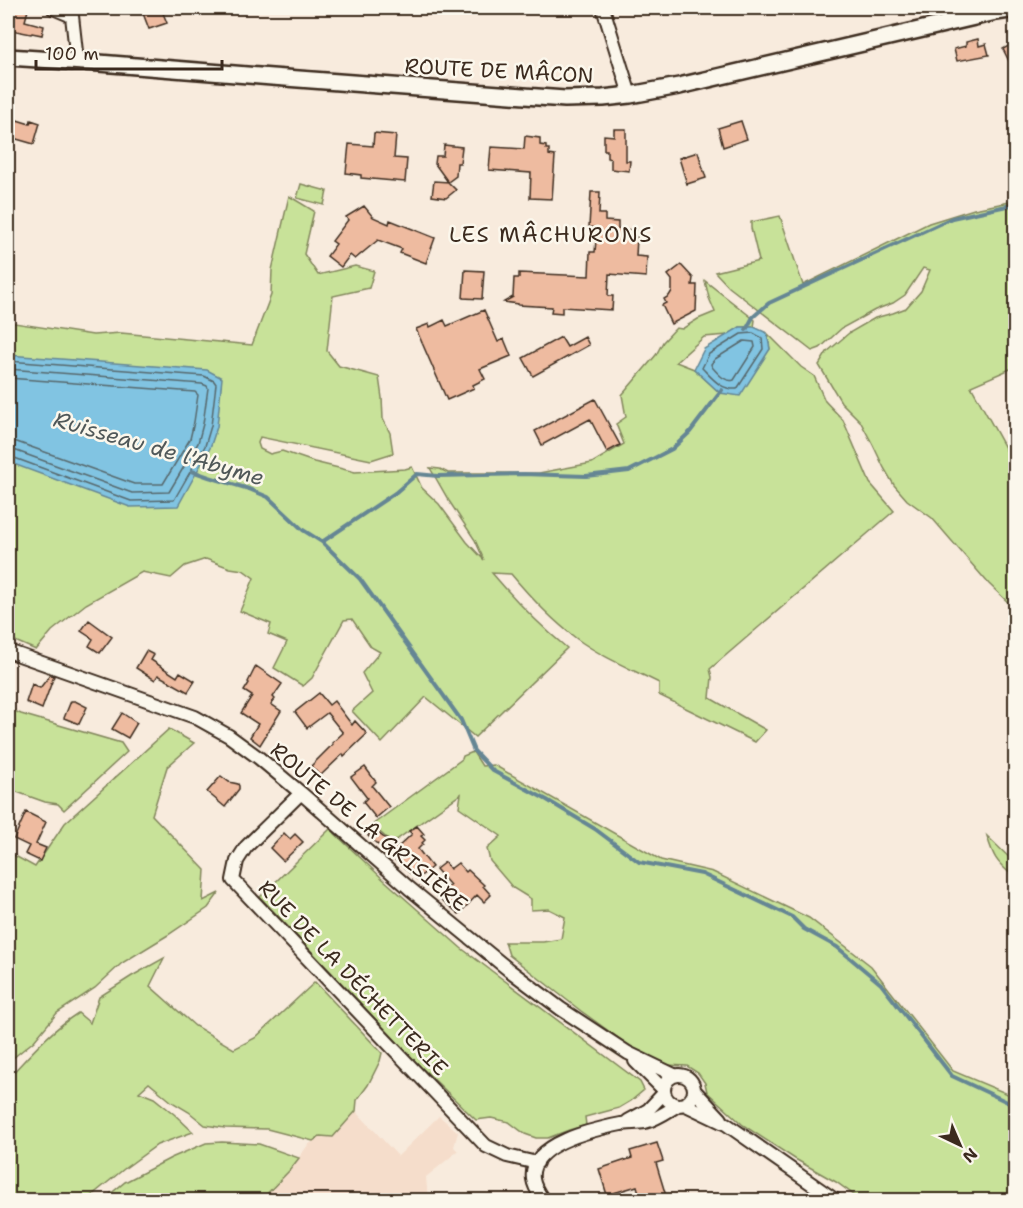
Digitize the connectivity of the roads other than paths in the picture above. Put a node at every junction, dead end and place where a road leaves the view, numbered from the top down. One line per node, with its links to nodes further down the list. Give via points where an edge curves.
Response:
1 (53, 8): 5 (street, via 72,15)
2 (603, 8): 6 (street)
3 (1016, 9): 6 (street, ROUTE DE MÂCON)
4 (8, 57): 5 (street, ROUTE DE MÂCON)
5 (77, 61): 6 (street, ROUTE DE MÂCON, via 565,99)
6 (630, 95)
7 (8, 651): 8 (street, ROUTE DE LA GRISIÈRE, via 195,717 229,736)
8 (302, 793): 9 (street, ROUTE DE LA GRISIÈRE, via 483,949); 16 (street, RUE DE LA DÉCHETTERIE, via 246,847 232,880 486,1146)
9 (627, 1053): 10 (street, ROUTE DE LA GRISIÈRE); 12 (street, ROUTE DE LA GRISIÈRE)
10 (674, 1075): 11 (street, ROUTE DE LA GRISIÈRE, via 685,1076); 12 (street, via 666,1081)
11 (694, 1090): 13 (street, via 691,1099); 14 (street, ROUTE DE LA GRISIÈRE)
12 (664, 1092): 13 (street, ROUTE DE LA GRISIÈRE, via 669,1101); 15 (street, via 648,1110)
13 (681, 1105): 14 (street, ROUTE DE LA GRISIÈRE); 15 (street, via 646,1122)
14 (726, 1124): 18 (street, ROUTE DE LA GRISIÈRE)
15 (621, 1125): 16 (street, via 567,1139 542,1155)
16 (537, 1163): 17 (street, via 533,1179)
17 (543, 1200)
18 (835, 1200)

